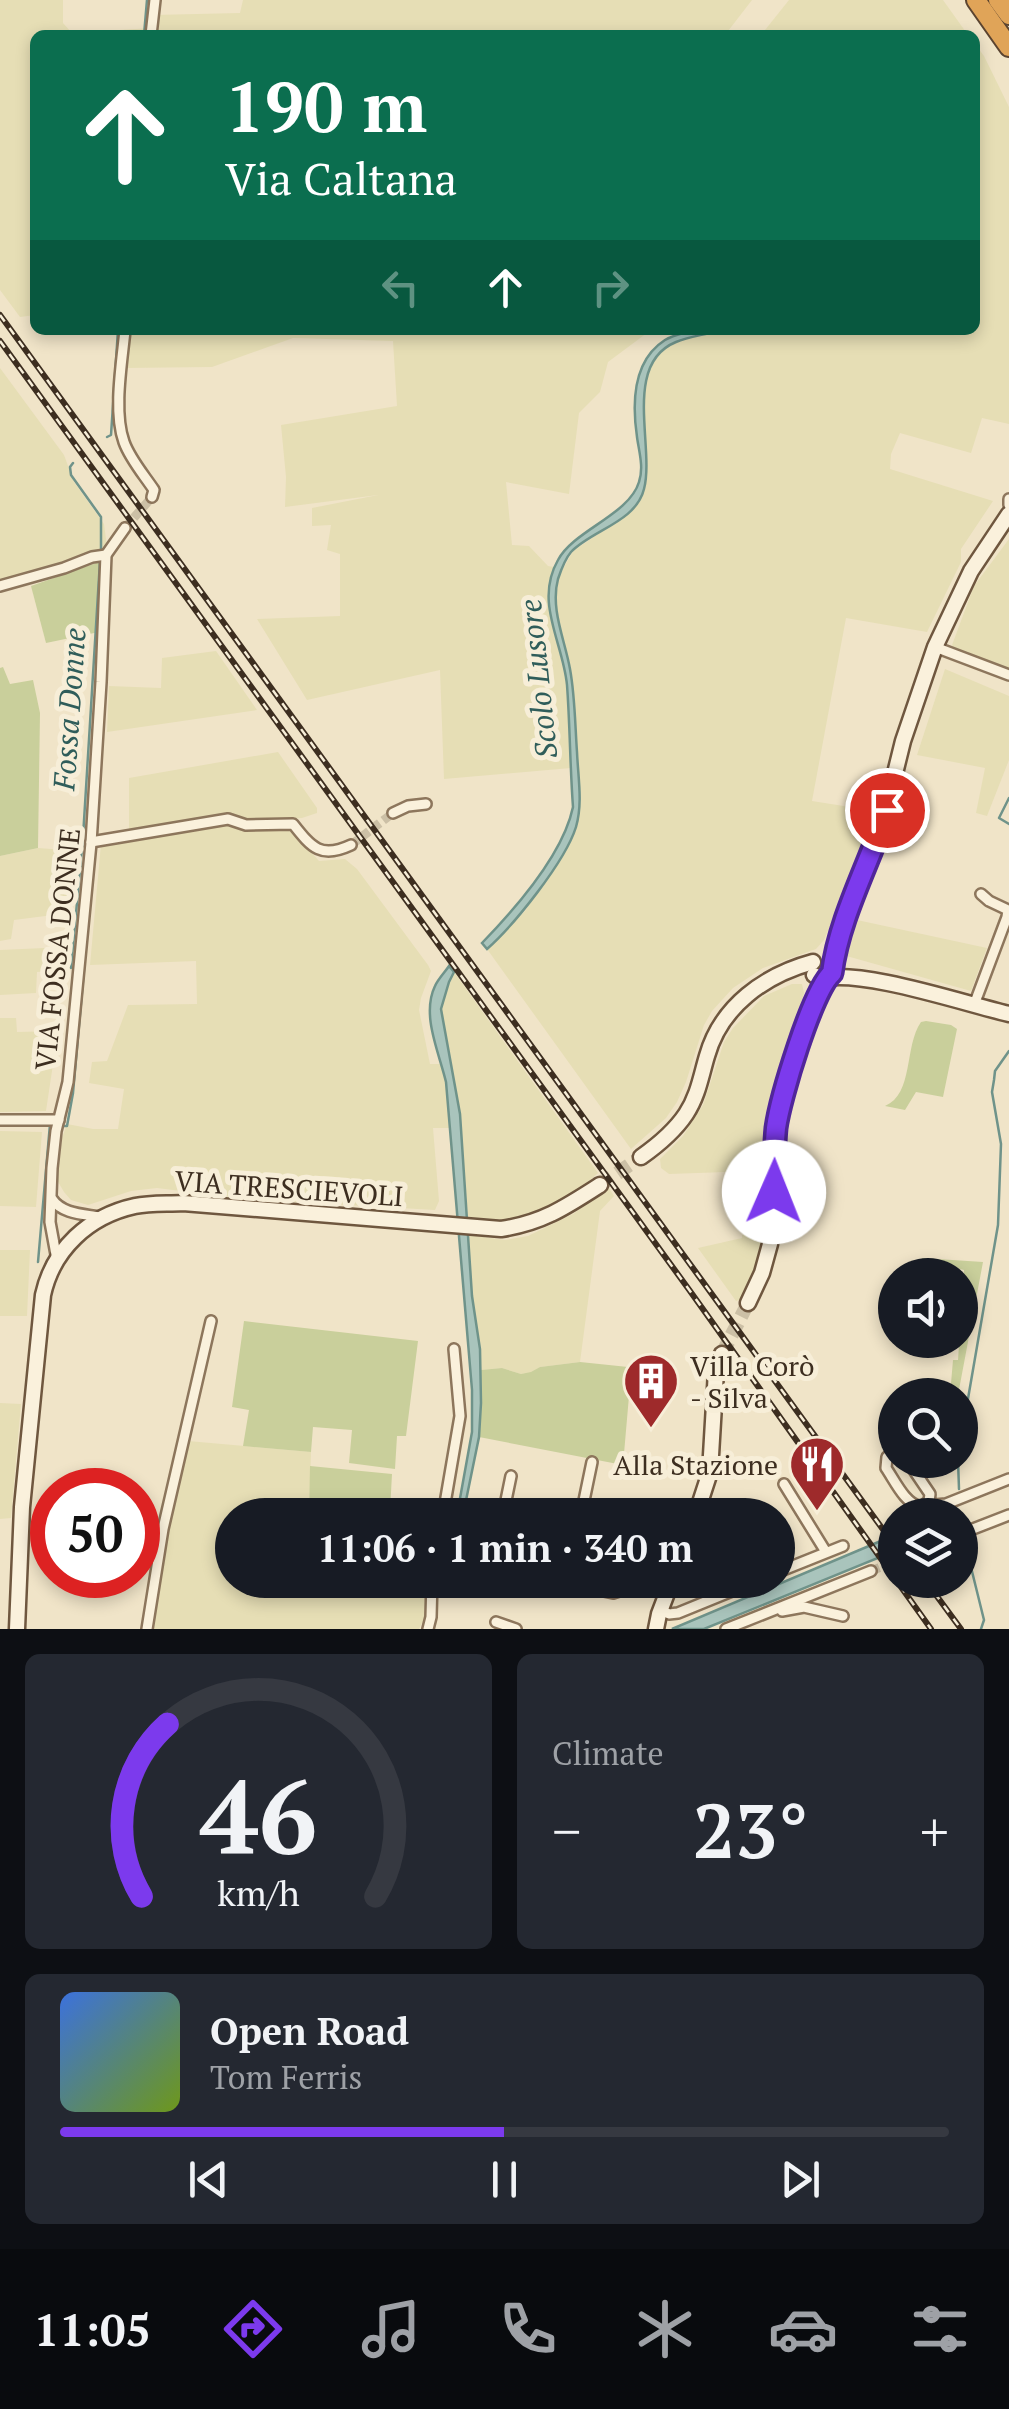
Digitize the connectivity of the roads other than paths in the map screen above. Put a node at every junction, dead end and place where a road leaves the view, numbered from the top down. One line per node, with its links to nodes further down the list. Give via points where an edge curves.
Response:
1 (155, 0): 5 (street)
2 (976, 0): 6 (highway)
3 (998, 0): 4 (highway)
4 (1009, 15)
5 (152, 30)
6 (1009, 47)
7 (125, 335): 8 (street, via 122,437)
8 (152, 497)
9 (1009, 514): 13 (main road, via 971,570)
10 (125, 528): 11 (street)
11 (100, 556): 12 (street); 17 (street, VIA FOSSA DONNE, via 102,682)
12 (0, 586)
13 (935, 647): 14 (street); 20 (main road, via 882,826)
14 (1009, 675)
15 (426, 804): 16 (street)
16 (393, 813)
17 (91, 842): 18 (street, via 228,820 293,824 320,852); 24 (street, VIA FOSSA DONNE)
18 (351, 844)
19 (981, 894): 21 (street, via 1008,910)
20 (822, 969): 21 (main road); 25 (main road, via 780,975 732,1008 712,1042 688,1112); 33 (main road, via 777,1121 767,1261)
21 (974, 1006): 22 (main road)
22 (1009, 1014)
23 (0, 1120): 24 (street)
24 (59, 1120): 27 (street, VIA FOSSA DONNE)
25 (641, 1158)
26 (600, 1185): 29 (main road, VIA TRESCIEVOLI, via 545,1218 501,1228 183,1203 138,1205)
27 (52, 1199): 28 (street); 30 (street, VIA FOSSA DONNE)
28 (66, 1210): 29 (street); 31 (street)
29 (102, 1217): 31 (main road, VIA TRESCIEVOLI)
30 (50, 1222): 31 (street); 32 (street, VIA FOSSA DONNE)
31 (76, 1236): 32 (main road, VIA TRESCIEVOLI)
32 (57, 1260): 60 (main road, VIA TRESCIEVOLI, via 46,1284 38,1343)
33 (748, 1302)
34 (211, 1321): 61 (street, via 162,1529)
35 (454, 1349): 42 (street, via 460,1416)
36 (722, 1354): 45 (main road)
37 (592, 1462): 44 (street)
38 (511, 1476): 43 (street)
39 (893, 1478): 46 (street)
40 (1009, 1478): 47 (street)
41 (784, 1484): 51 (street)
42 (446, 1498)
43 (506, 1498)
44 (585, 1498)
45 (702, 1498)
46 (908, 1498)
47 (961, 1498)
48 (1009, 1515): 49 (street)
49 (978, 1527)
50 (842, 1546): 51 (street)
51 (826, 1552): 52 (street)
52 (795, 1565)
53 (872, 1571): 56 (street)
54 (432, 1598): 62 (street)
55 (716, 1598): 58 (street)
56 (776, 1609): 57 (street); 65 (street)
57 (843, 1616)
58 (659, 1618): 64 (main road)
59 (496, 1622): 63 (street)
60 (17, 1629)
61 (147, 1629)
62 (428, 1629)
63 (516, 1629)
64 (641, 1629)
65 (726, 1629)

